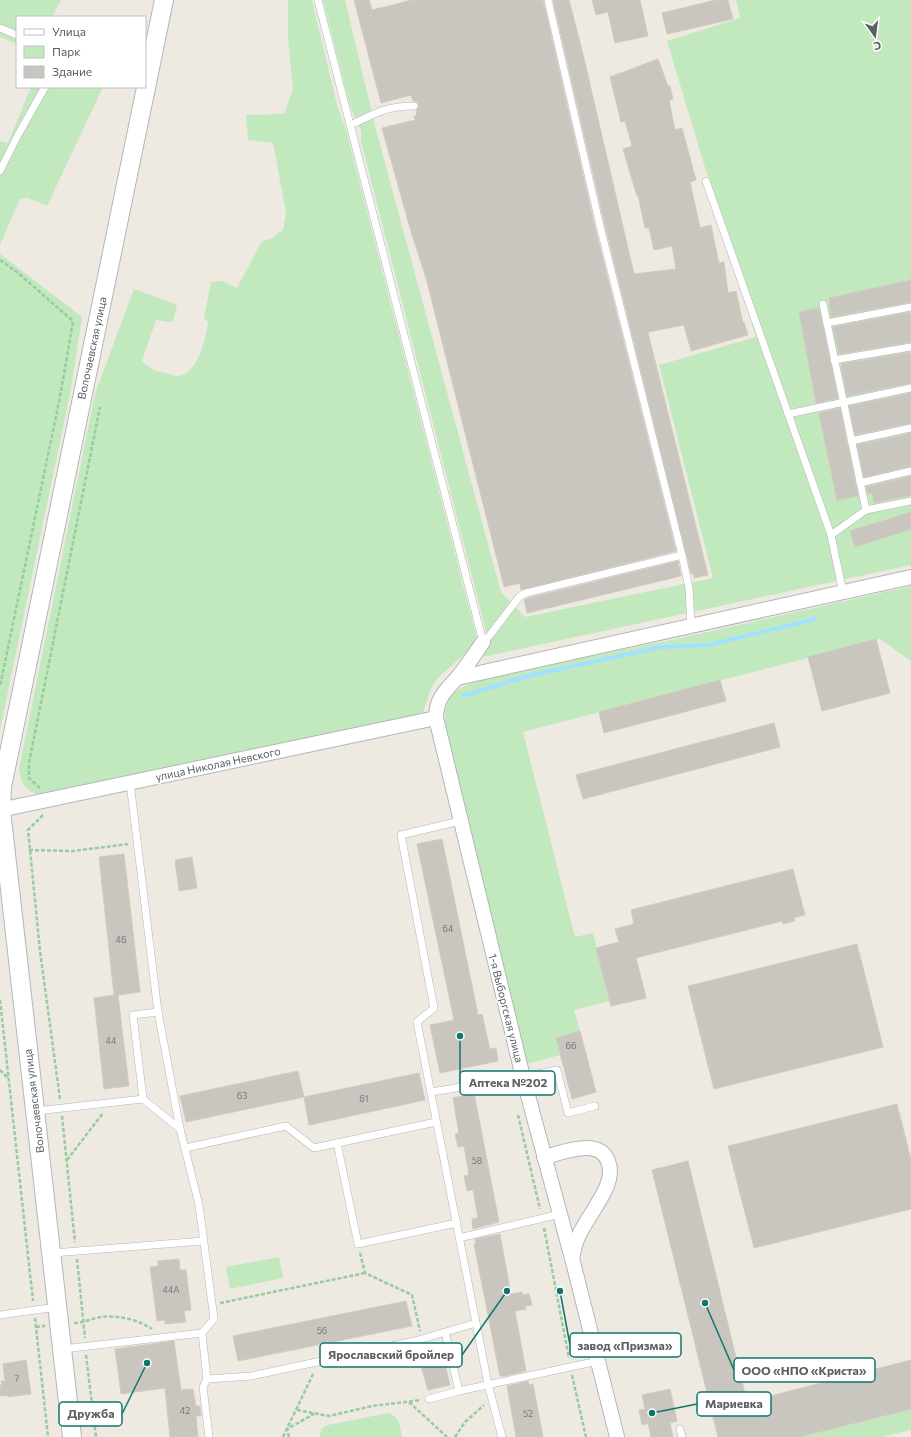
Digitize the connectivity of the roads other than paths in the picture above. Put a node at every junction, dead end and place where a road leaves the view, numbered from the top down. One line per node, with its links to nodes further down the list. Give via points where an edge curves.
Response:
1 (164, 0): 6 (street, Волочаевская улица)
2 (318, 0): 10 (lane)
3 (548, 0): 28 (lane, via 599,222)
4 (0, 28): 5 (lane)
5 (16, 34)
6 (146, 87)
7 (44, 88): 11 (lane)
8 (146, 88): 36 (street, Волочаевская улица, via 6,765)
9 (414, 106): 10 (lane, via 396,106 382,110)
10 (351, 125): 32 (lane)
11 (0, 171)
12 (706, 181): 20 (lane)
13 (823, 304): 15 (lane)
14 (911, 307): 15 (lane)
15 (827, 323): 17 (lane)
16 (911, 347): 17 (lane)
17 (834, 360): 19 (lane)
18 (911, 388): 19 (lane)
19 (843, 401): 20 (lane); 22 (lane)
20 (788, 414): 27 (lane)
21 (911, 428): 22 (lane)
22 (851, 441): 24 (lane)
23 (911, 471): 24 (lane)
24 (860, 483): 26 (lane)
25 (911, 501): 26 (lane)
26 (866, 510): 27 (lane)
27 (831, 535): 30 (lane)
28 (682, 555): 31 (lane, via 690,588); 32 (lane, via 526,593 520,596)
29 (911, 577): 30 (street)
30 (843, 593): 31 (street)
31 (691, 626): 33 (street)
32 (483, 642): 33 (street)
33 (457, 678): 34 (street, via 438,701)
34 (436, 718): 35 (street, улица Николая Невского); 37 (street, 1-я Выборгская улица)
35 (130, 783): 36 (street, улица Николая Невского); 38 (lane)
36 (1, 810): 43 (street, Волочаевская улица)
37 (460, 820): 39 (street, 1-я Выборгская улица); 40 (lane, via 401,835 434,1008 417,1022)
38 (158, 1012): 41 (lane, via 133,1015); 45 (lane)
39 (523, 1077): 40 (lane); 42 (lane, via 557,1070 568,1113); 48 (street, 1-я Выборгская улица)
40 (430, 1092): 44 (lane)
41 (143, 1099): 43 (lane); 45 (lane)
42 (595, 1106)
43 (35, 1111): 53 (street, Волочаевская улица)
44 (436, 1122): 46 (lane); 50 (lane)
45 (180, 1129): 47 (lane)
46 (337, 1143): 47 (lane, via 314,1148 286,1126); 50 (lane, via 358,1244)
47 (185, 1148): 52 (lane, via 199,1205)
48 (544, 1157): 49 (street, 1-я Выборгская улица); 54 (street, via 580,1148 591,1148 607,1158 610,1165 610,1181 577,1236 573,1255)
49 (560, 1214): 51 (lane); 54 (street, 1-я Выборгская улица)
50 (457, 1224): 51 (lane)
51 (460, 1238): 57 (lane)
52 (202, 1241): 53 (lane); 59 (lane, via 214,1319)
53 (53, 1253): 55 (street, Волочаевская улица)
54 (574, 1266): 61 (street, 1-я Выборгская улица)
55 (58, 1307): 56 (lane); 60 (street, Волочаевская улица)
56 (0, 1315)
57 (476, 1323): 58 (lane); 63 (lane)
58 (445, 1332): 62 (lane, via 251,1376); 64 (lane)
59 (202, 1333): 60 (lane); 62 (lane)
60 (62, 1350): 67 (street, Волочаевская улица)
61 (598, 1361): 63 (lane); 70 (street, 1-я Выборгская улица)
62 (207, 1379): 68 (lane, via 203,1387)
63 (488, 1384): 64 (lane); 69 (lane)
64 (459, 1391): 65 (lane)
65 (429, 1399)
66 (680, 1429): 71 (lane)
67 (72, 1437)
68 (209, 1437)
69 (502, 1437)
70 (617, 1437)
71 (682, 1437)

